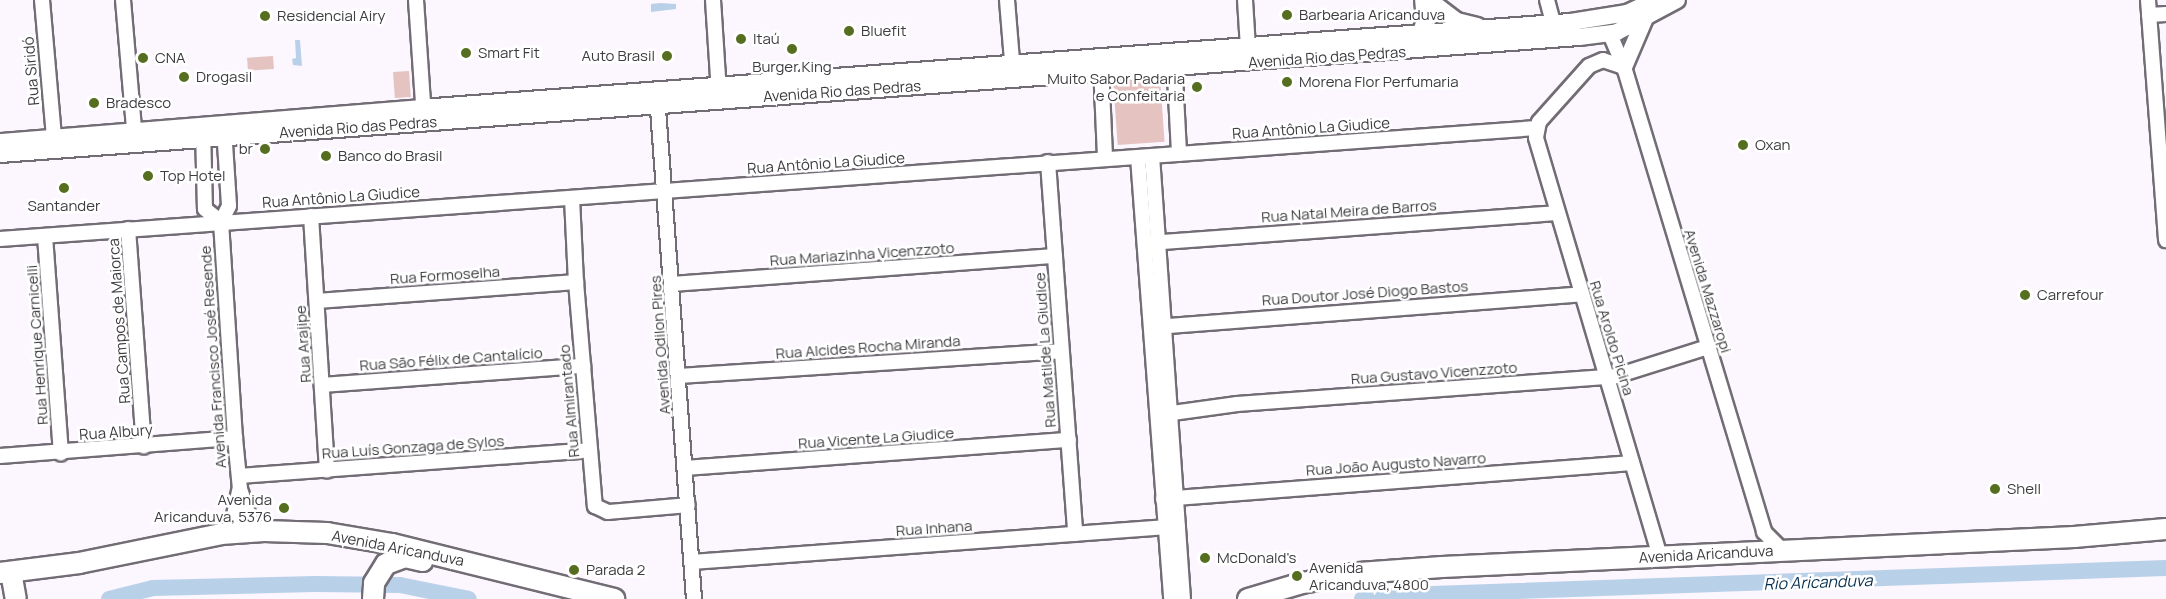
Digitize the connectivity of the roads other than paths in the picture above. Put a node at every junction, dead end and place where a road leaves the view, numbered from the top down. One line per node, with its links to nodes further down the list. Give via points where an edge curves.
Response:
1 (42, 0): 33 (street, Rua Siridó)
2 (123, 0): 34 (street)
3 (416, 0): 29 (street)
4 (713, 0): 27 (street)
5 (1007, 0): 26 (street)
6 (1245, 0): 21 (street)
7 (1423, 0): 20 (main road, via 1426,17)
8 (1429, 0): 18 (main road, via 1457,21)
9 (1547, 0): 17 (street)
10 (1655, 0): 16 (main road, Avenida Rio das Pedras, via 1627,13)
11 (1677, 0): 15 (main road, Avenida Rio das Pedras)
12 (2148, 0): 14 (street)
13 (2166, 14): 14 (street)
14 (2149, 15): 49 (street)
15 (1645, 18): 19 (main road, Avenida Rio das Pedras); 25 (main road)
16 (1595, 20): 17 (main road, Avenida Rio das Pedras); 19 (main road)
17 (1553, 23): 18 (main road, Avenida Rio das Pedras)
18 (1490, 29): 20 (main road, Avenida Rio das Pedras)
19 (1610, 34): 22 (main road, Avenida Rio das Pedras); 25 (street, Avenida Mazzaropi)
20 (1421, 35): 21 (main road, Avenida Rio das Pedras); 22 (main road)
21 (1248, 48): 23 (main road, Avenida Rio das Pedras)
22 (1410, 52): 23 (main road, Avenida Rio das Pedras)
23 (1174, 60): 24 (main road, Avenida Rio das Pedras); 37 (street)
24 (1101, 65): 26 (main road, Avenida Rio das Pedras); 39 (street)
25 (1624, 66): 30 (street, via 1603,60 1589,66); 57 (street, Avenida Mazzaropi)
26 (1013, 72): 27 (main road, Avenida Rio das Pedras)
27 (719, 93): 28 (main road, Avenida Rio das Pedras)
28 (657, 97): 29 (main road, Avenida Rio das Pedras); 41 (street, Avenida Odilon Pires)
29 (423, 115): 31 (main road, Avenida Rio das Pedras)
30 (1536, 128): 37 (street, Rua Antônio La Giudice); 43 (street, Rua Aroldo Picina)
31 (224, 131): 32 (main road, Avenida Rio das Pedras); 45 (street, via 229,206)
32 (203, 133): 34 (main road, Avenida Rio das Pedras); 45 (street, via 205,209)
33 (54, 138): 34 (main road, Avenida Rio das Pedras); 35 (main road, Avenida Rio das Pedras)
34 (134, 138): 36 (main road, Avenida Rio das Pedras)
35 (0, 142)
36 (0, 154)
37 (1179, 154): 38 (street, Rua Antônio La Giudice)
38 (1145, 157): 39 (street, Rua Antônio La Giudice); 50 (street)
39 (1106, 158): 40 (street, Rua Antônio La Giudice)
40 (1048, 162): 41 (street, Rua Antônio La Giudice); 51 (street, Rua Matilde La Giudice)
41 (665, 191): 42 (street, Rua Antônio La Giudice); 53 (street, Avenida Odilon Pires)
42 (572, 198): 44 (street, Rua Antônio La Giudice); 52 (street, Rua Almirantado)
43 (1556, 213): 50 (street, Rua Natal Meira de Barros); 54 (street, Rua Aroldo Picina)
44 (311, 216): 45 (street, Rua Antônio La Giudice); 55 (street, Rua Arajipe)
45 (221, 222): 46 (street, Rua Antônio La Giudice); 64 (street, Avenida Francisco José Resende)
46 (128, 229): 47 (street, Rua Antônio La Giudice); 66 (street, Rua Campos de Maiorca)
47 (45, 236): 48 (street, Rua Antônio La Giudice); 68 (street, Rua Henrique Carnicelli)
48 (0, 239)
49 (2166, 240)
50 (1151, 243): 56 (street)
51 (1055, 256): 53 (street, Rua Mariazinha Vicenzzoto); 58 (street, Rua Matilde La Giudice)
52 (576, 282): 55 (street, Rua Formoselha); 59 (street, Rua Almirantado)
53 (672, 284): 60 (street, Avenida Odilon Pires)
54 (1582, 294): 56 (street, Rua Doutor José Diogo Bastos); 61 (street, Rua Aroldo Picina)
55 (316, 301): 62 (street, Rua Arajipe)
56 (1157, 327): 63 (street)
57 (1708, 347): 61 (street, Rua Gustavo Vicenzzoto); 81 (street, Avenida Mazzaropi, via 1764,531)
58 (1061, 351): 60 (street, Rua Alcides Rocha Miranda); 65 (street, Rua Matilde La Giudice)
59 (583, 366): 62 (street, Rua São Félix de Cantalício); 67 (street, Rua Almirantado)
60 (678, 376): 71 (street, Avenida Odilon Pires)
61 (1606, 377): 63 (street, Rua Gustavo Vicenzzoto, via 1237,404); 70 (street, Rua Aroldo Picina)
62 (322, 385): 72 (street, Rua Arajipe)
63 (1164, 414): 74 (street)
64 (235, 438): 66 (street, Rua Albury); 73 (street, Avenida Francisco José Resende)
65 (1069, 440): 71 (street, Rua Vicente La Giudice); 80 (street, Rua Matilde La Giudice)
66 (144, 446): 68 (street, Rua Albury)
67 (590, 450): 72 (street, Rua Luís Gonzaga de Sylos); 75 (street, Rua Almirantado, via 595,506 601,511)
68 (61, 453): 69 (street, Rua Albury)
69 (0, 456)
70 (1632, 463): 74 (street, Rua João Augusto Navarro); 82 (street, Rua Aroldo Picina)
71 (685, 468): 75 (street, Avenida Odilon Pires)
72 (327, 470): 73 (street, Rua Luís Gonzaga de Sylos)
73 (239, 483): 78 (street, Avenida Francisco José Resende); 79 (street, Avenida Francisco José Resende)
74 (1169, 498): 76 (street)
75 (688, 505): 83 (street, Avenida Odilon Pires)
76 (1171, 527): 80 (street, Rua Inhana); 90 (street); 91 (street)
77 (2166, 529): 81 (highway, Avenida Aricanduva)
78 (254, 531): 79 (highway, Avenida Aricanduva); 85 (highway, Avenida Aricanduva, via 327,533 392,544)
79 (230, 534): 84 (highway, Avenida Aricanduva, via 79,563)
80 (1075, 534): 83 (street, Rua Inhana)
81 (1783, 551): 82 (highway, Avenida Aricanduva)
82 (1660, 556): 92 (highway, Avenida Aricanduva, via 1359,573)
83 (692, 562): 89 (street, Avenida Odilon Pires)
84 (6, 572): 86 (highway)
85 (576, 588): 87 (highway, Avenida Aricanduva); 88 (highway, via 553,595 418,560 395,559 379,572)
86 (16, 596)
87 (604, 598)
88 (373, 599)
89 (694, 599)
90 (1171, 599)
91 (1184, 599)
92 (1248, 599)

